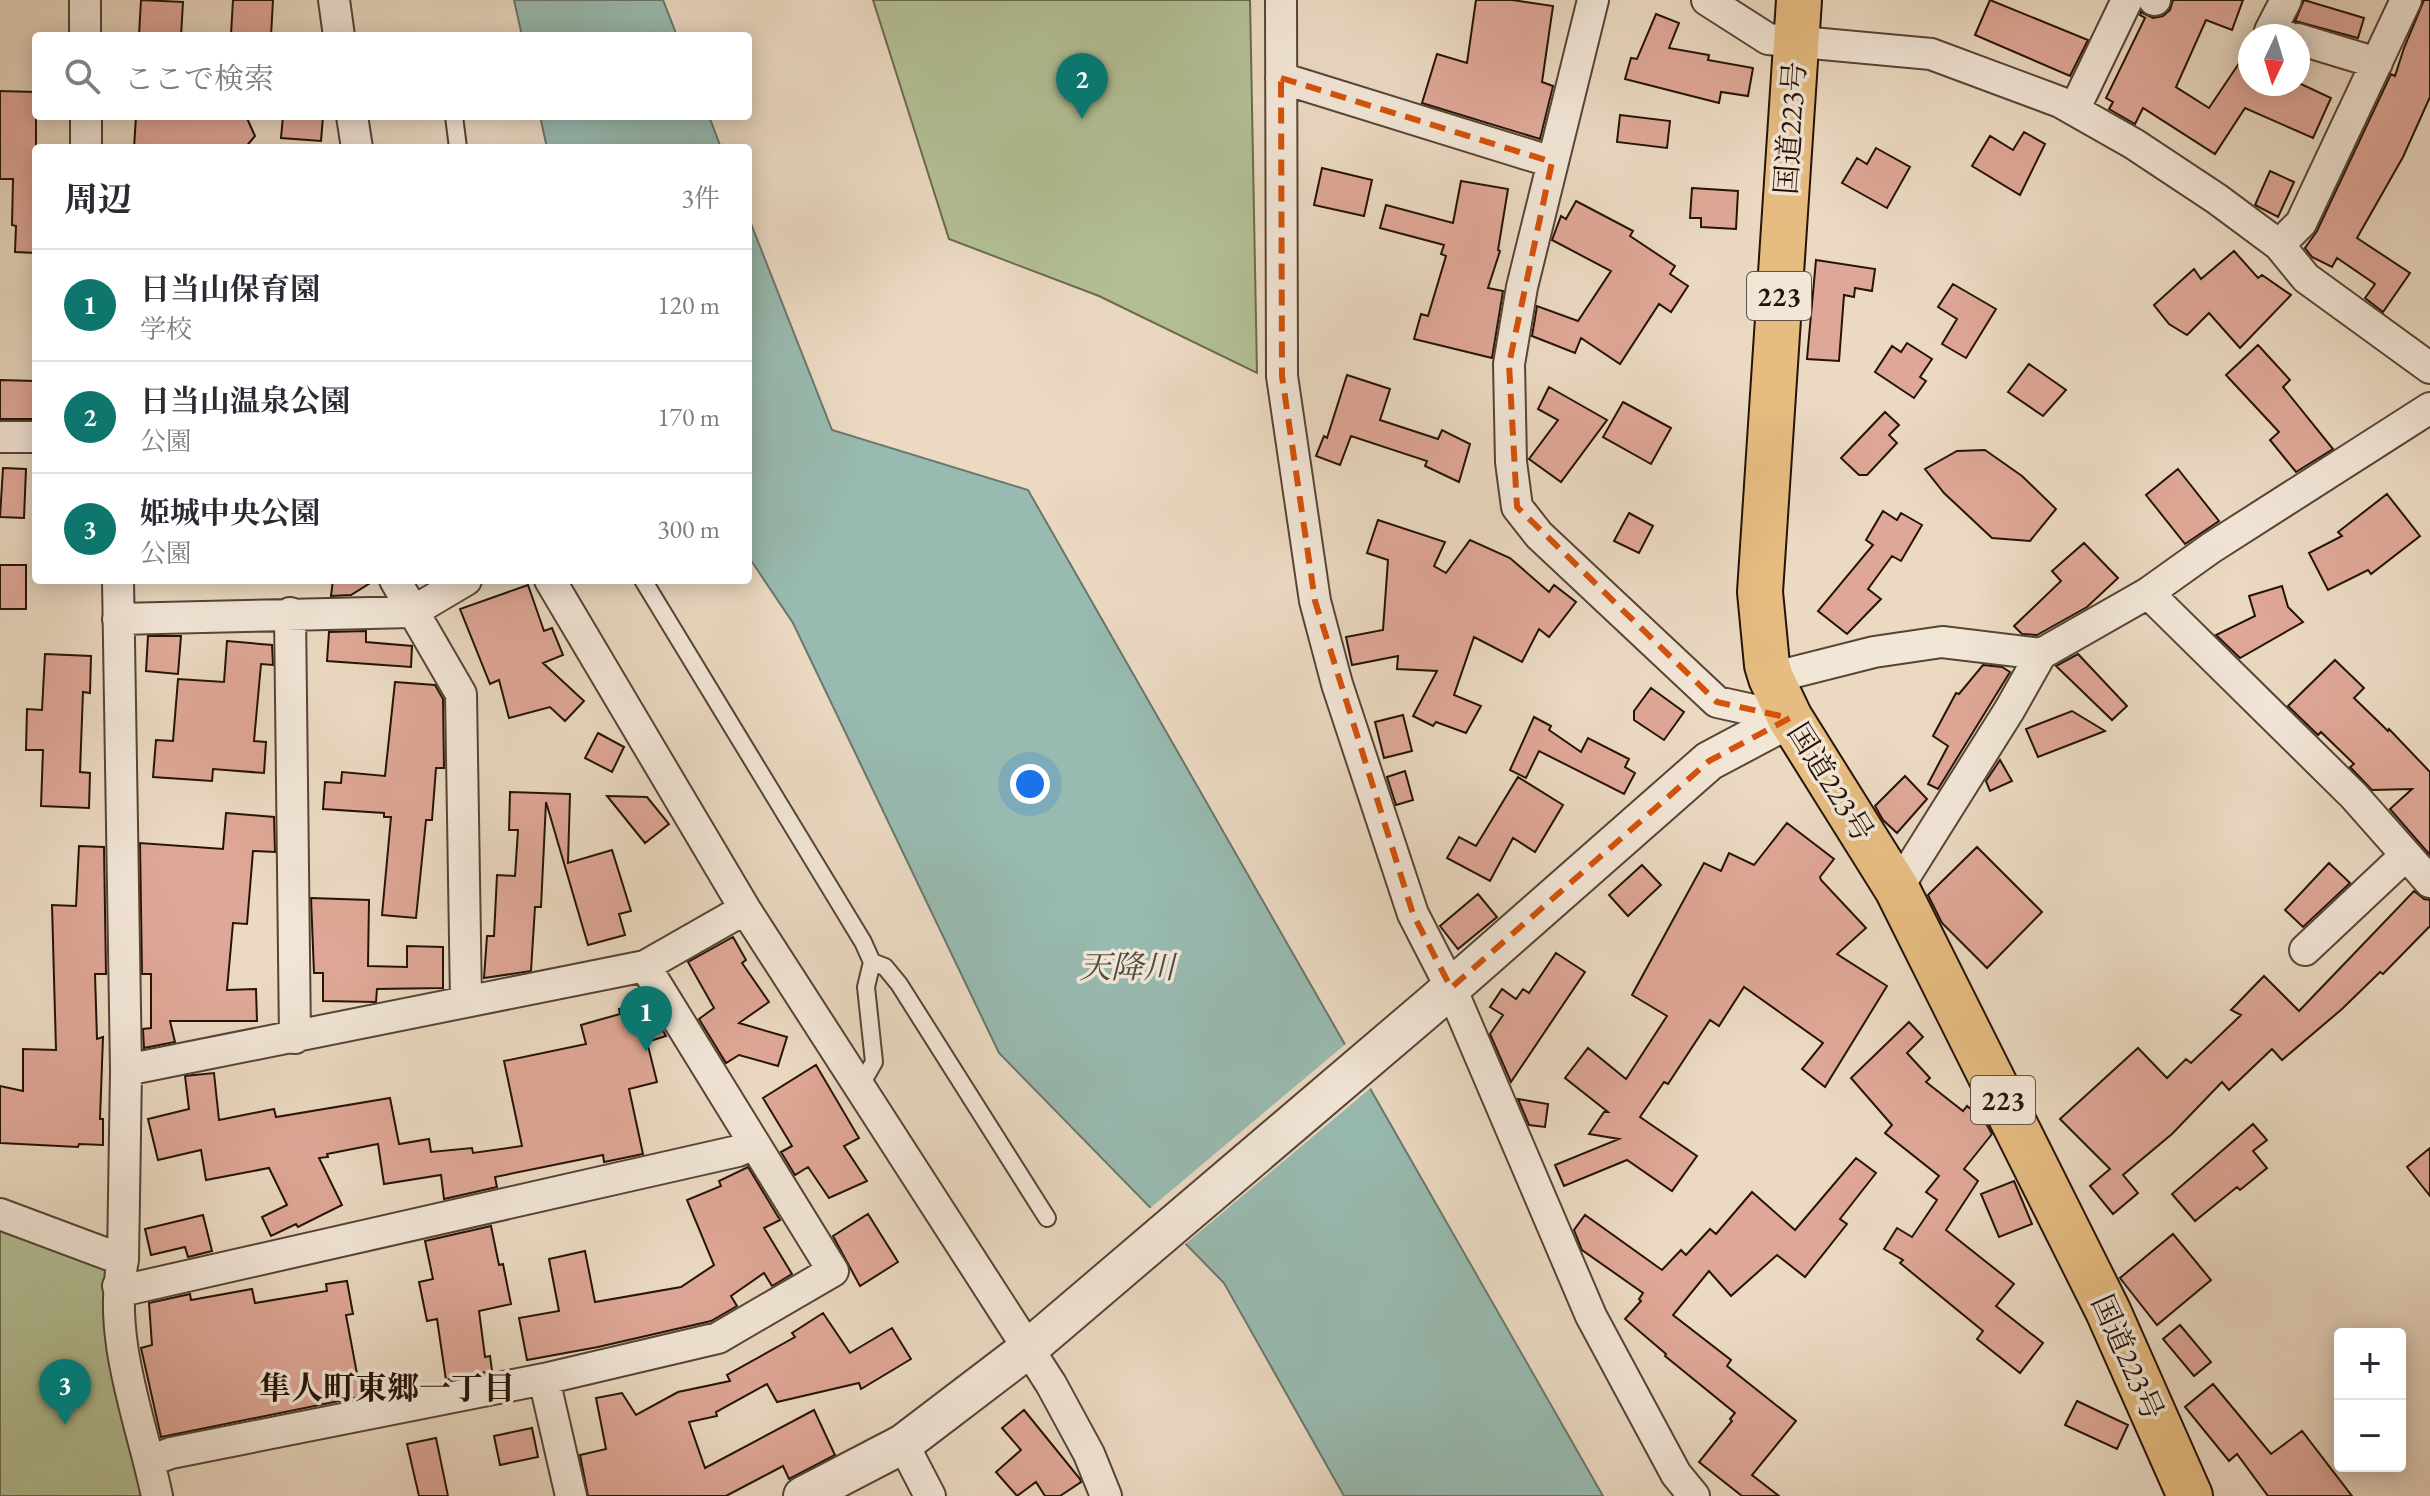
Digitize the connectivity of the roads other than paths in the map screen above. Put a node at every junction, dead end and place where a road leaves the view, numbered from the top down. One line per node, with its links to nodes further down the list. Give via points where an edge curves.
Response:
1 (85, 0): 11 (street)
2 (334, 0): 12 (street)
3 (1281, 0): 16 (street)
4 (1593, 0): 24 (street)
5 (1707, 0): 13 (street, via 1768,39)
6 (1799, 0): 13 (highway, 国道223号 / 223)
7 (2127, 0): 17 (street)
8 (2286, 0): 10 (street)
9 (2406, 0): 15 (street)
10 (2274, 24)
11 (85, 32)
12 (338, 32)
13 (1796, 43): 17 (street, via 1931,54); 40 (highway, 国道223号 / 223, via 1760,592)
14 (2310, 43): 15 (street)
15 (2377, 63): 25 (street, via 2301,223)
16 (1281, 78): 24 (street); 49 (street, via 1282,376 1315,601 1337,684)
17 (2074, 110): 25 (street, via 2134,144)
18 (86, 120): 21 (street)
19 (353, 120): 22 (street)
20 (454, 120): 23 (lane)
21 (86, 144)
22 (356, 144)
23 (458, 144)
24 (1552, 162): 41 (street, via 1509,364 1517,507 1539,535 1717,702)
25 (2279, 245): 26 (street, via 2306,278)
26 (2430, 368)
27 (2430, 408): 35 (street)
28 (0, 437): 29 (street)
29 (32, 437)
30 (118, 584): 38 (street)
31 (397, 584): 36 (street)
32 (459, 584): 36 (street)
33 (552, 584): 45 (street)
34 (645, 584): 47 (lane)
35 (2148, 593): 39 (street); 42 (street, via 2354,796)
36 (412, 612): 37 (street); 50 (street, via 461,694)
37 (290, 613): 38 (street); 51 (street)
38 (118, 619): 52 (street)
39 (2041, 654): 40 (street, via 1942,642 1874,652); 44 (street)
40 (1771, 678): 41 (highway, 国道223号 / 223)
41 (1790, 718): 44 (highway, 国道223号 / 223); 49 (street, via 1709,761)
42 (2406, 855): 43 (street); 46 (street)
43 (2430, 882)
44 (1897, 889): 68 (highway, 国道223号 / 223, via 2108,1311)
45 (745, 909): 48 (street); 53 (street)
46 (2305, 950)
47 (872, 962): 53 (lane, via 866,987 874,1062); 56 (lane, via 885,967 899,984)
48 (645, 966): 50 (street); 54 (street)
49 (1443, 995): 58 (street); 67 (street, via 1591,1316 1676,1474)
50 (466, 1001): 51 (street)
51 (295, 1038): 52 (street)
52 (126, 1070): 57 (street)
53 (859, 1088): 58 (street)
54 (753, 1144): 57 (street, via 121,1291); 59 (street, via 833,1271 718,1338)
55 (0, 1214): 57 (street)
56 (1047, 1218)
57 (120, 1273): 61 (street, via 126,1368)
58 (1033, 1343): 60 (street); 66 (street)
59 (544, 1379): 61 (street); 63 (street)
60 (903, 1444): 64 (street); 65 (street)
61 (149, 1461): 62 (street)
62 (157, 1496)
63 (571, 1496)
64 (803, 1496)
65 (930, 1496)
66 (1106, 1496)
67 (1694, 1496)
68 (2190, 1496)

